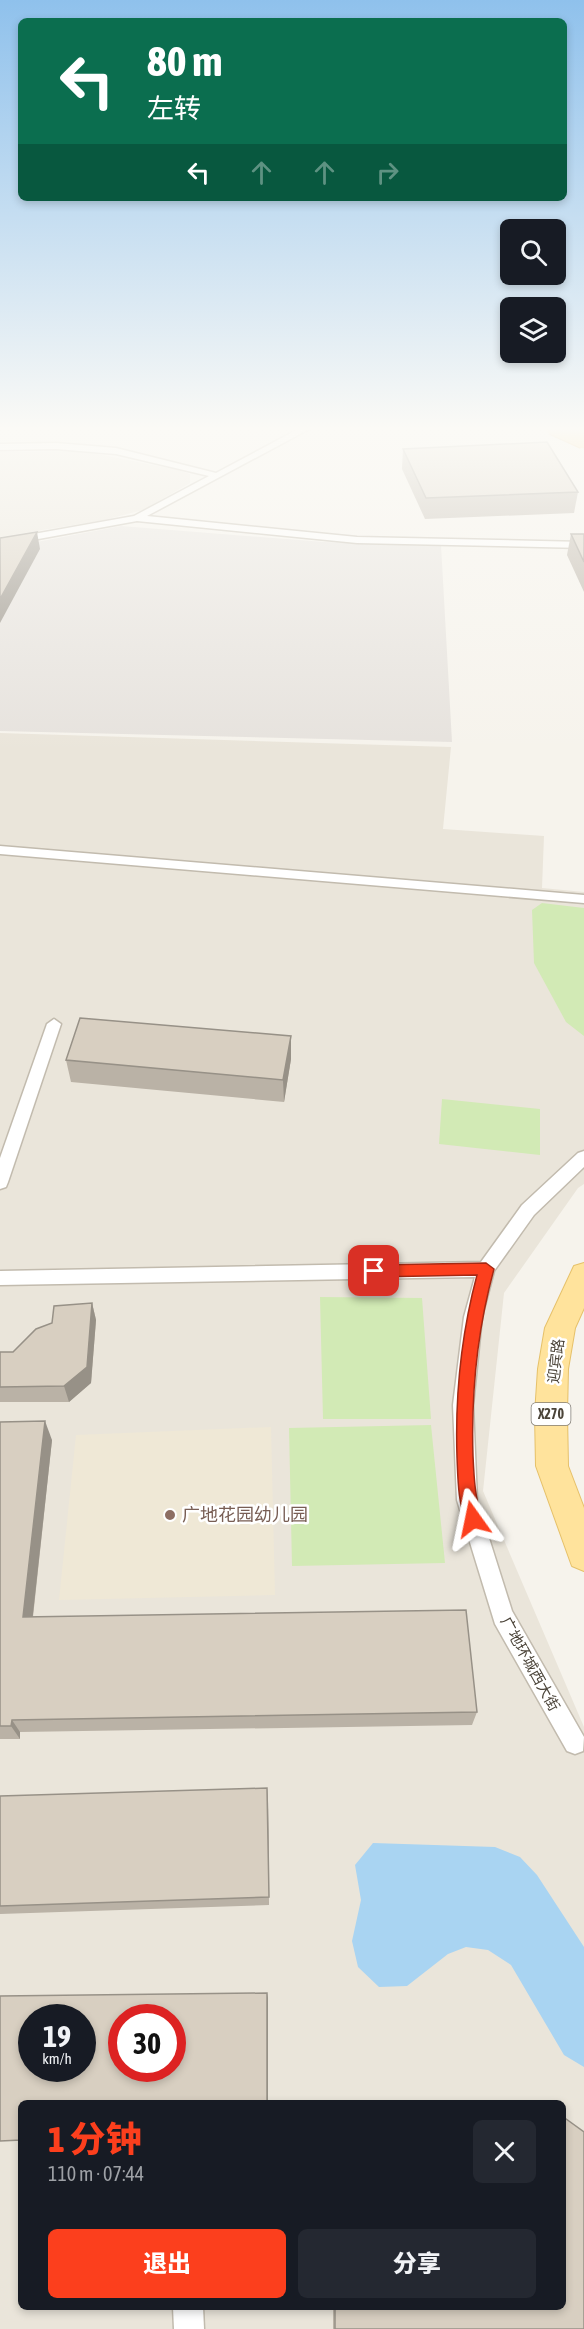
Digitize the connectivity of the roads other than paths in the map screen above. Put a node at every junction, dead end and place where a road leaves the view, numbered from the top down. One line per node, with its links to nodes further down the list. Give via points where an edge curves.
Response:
1 (46, 535): 3 (street)
2 (304, 535): 4 (street, via 357,540)
3 (0, 543)
4 (584, 545)
5 (0, 850): 6 (street)
6 (584, 899)
7 (54, 1024): 9 (street)
8 (584, 1157): 10 (street, 广地环城西大街, via 528,1210)
9 (0, 1182)
10 (486, 1269): 11 (street); 14 (street, 广地环城西大街, via 473,1317 463,1405 467,1500 503,1616)
11 (0, 1278)
12 (580, 1286): 13 (main road, 迎宾路 / X270, via 560,1328 553,1369 552,1466)
13 (584, 1554)
14 (575, 1743)
15 (188, 2310): 16 (street)
16 (189, 2329)

